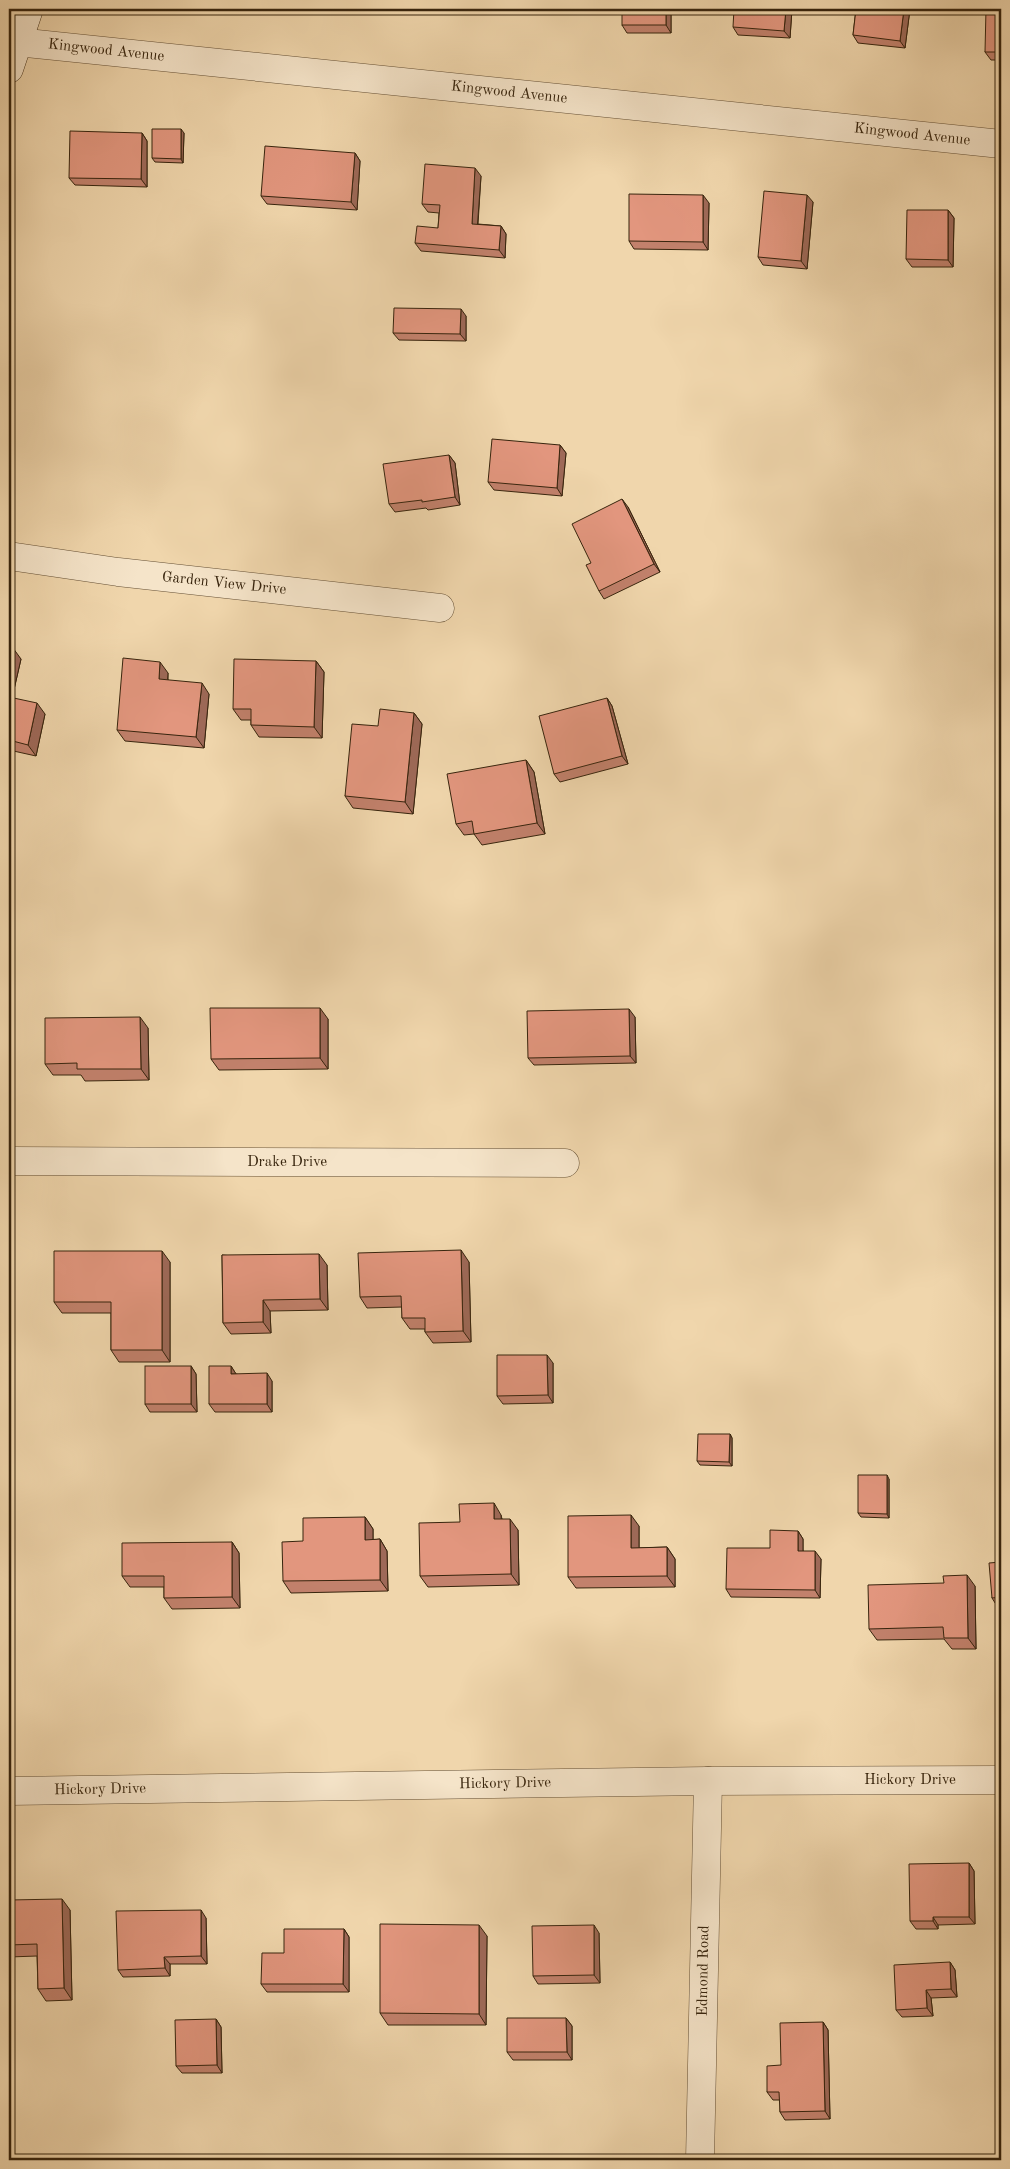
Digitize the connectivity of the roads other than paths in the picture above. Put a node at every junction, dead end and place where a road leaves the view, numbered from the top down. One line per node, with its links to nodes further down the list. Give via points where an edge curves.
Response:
1 (29, 9): 2 (street)
2 (17, 42): 3 (street); 4 (street, Kingwood Avenue)
3 (9, 69)
4 (1001, 144)
5 (9, 556): 6 (street, Garden View Drive, via 118,572)
6 (440, 608)
7 (9, 1161): 8 (street, Drake Drive)
8 (565, 1163)
9 (1001, 1780): 10 (street, Hickory Drive)
10 (708, 1781): 11 (street, Hickory Drive); 12 (street, Edmond Road)
11 (9, 1792)
12 (700, 2160)

